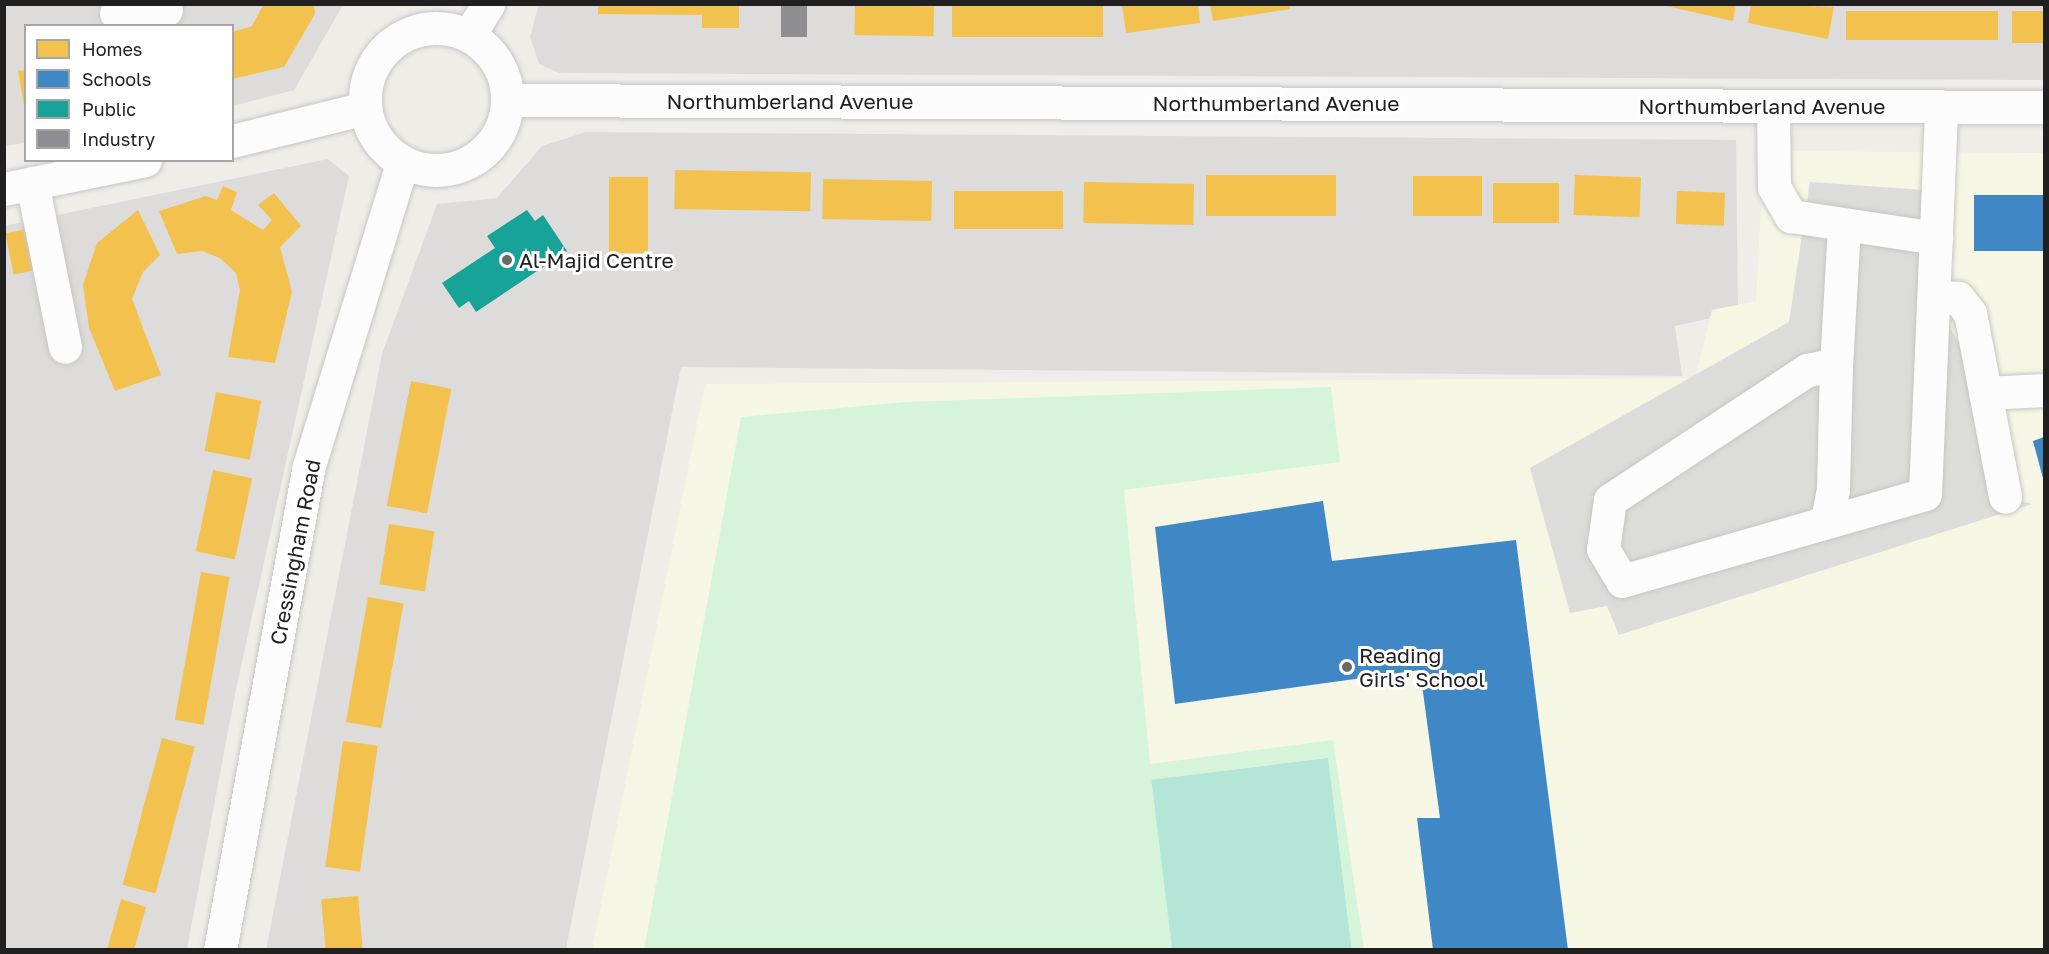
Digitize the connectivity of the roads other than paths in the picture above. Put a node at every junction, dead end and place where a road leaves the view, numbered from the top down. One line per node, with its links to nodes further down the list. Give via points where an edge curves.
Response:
1 (488, 4): 5 (street)
2 (116, 13): 3 (street)
3 (167, 13)
4 (409, 18): 5 (street); 10 (street, via 376,59 366,81)
5 (469, 35): 6 (street, via 498,63)
6 (508, 100): 7 (street, Northumberland Avenue); 13 (street, via 504,124 473,161 426,171)
7 (1773, 106): 8 (street, Northumberland Avenue); 15 (street, via 1774,187 1791,216)
8 (1941, 106): 9 (street, Northumberland Avenue); 16 (street)
9 (2044, 107)
10 (365, 108): 11 (street); 13 (street, via 383,148)
11 (234, 141)
12 (136, 162): 14 (street)
13 (402, 163): 24 (street, Cressingham Road, via 308,469)
14 (18, 186): 18 (street)
15 (1844, 227): 16 (street); 19 (street)
16 (1936, 238): 17 (street)
17 (1934, 297): 21 (street, via 1958,298 1970,313); 23 (street, via 1925,494)
18 (65, 347)
19 (1836, 364): 23 (street, via 1833,488); 23 (street, via 1807,370 1610,500 1603,549 1622,581)
20 (2044, 390): 21 (street)
21 (1985, 393): 22 (street)
22 (2006, 497)
23 (1827, 520)
24 (220, 950)

